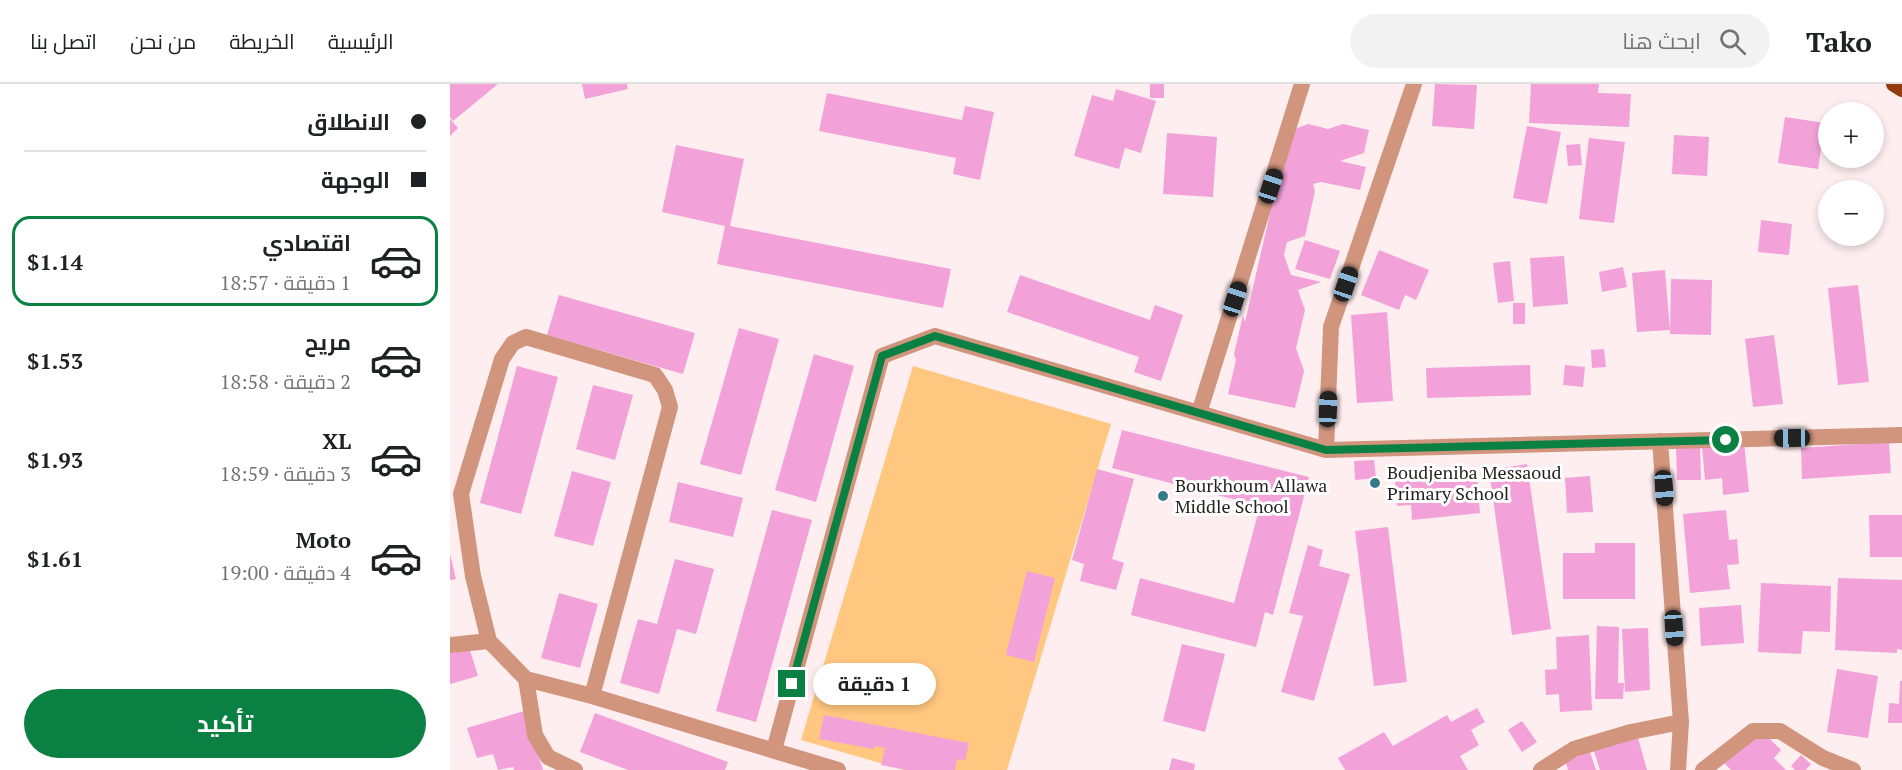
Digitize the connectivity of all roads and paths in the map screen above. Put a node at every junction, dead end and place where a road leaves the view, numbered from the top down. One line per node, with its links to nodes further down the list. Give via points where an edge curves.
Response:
1 (1302, 84): 5 (street)
2 (1414, 84): 8 (street, via 1331,327)
3 (1894, 84): 4 (highway)
4 (1902, 89)
5 (1199, 413): 8 (street); 14 (street, via 935,336 882,356)
6 (1902, 435): 7 (street)
7 (1660, 441): 8 (street); 13 (street)
8 (1326, 450)
9 (489, 641): 10 (street); 11 (street); 12 (street, via 473,576 461,494 502,358 513,343 526,337 656,375 670,407)
10 (450, 645)
11 (526, 679): 12 (street); 15 (street, via 535,735 548,757)
12 (592, 696): 14 (street)
13 (1681, 722): 17 (street, via 1574,749); 18 (street)
14 (774, 750): 16 (street)
15 (575, 770)
16 (838, 770)
17 (1542, 770)
18 (1678, 770)
19 (1703, 770): 20 (street, via 1753,731 1780,731 1823,758)
20 (1853, 770)

